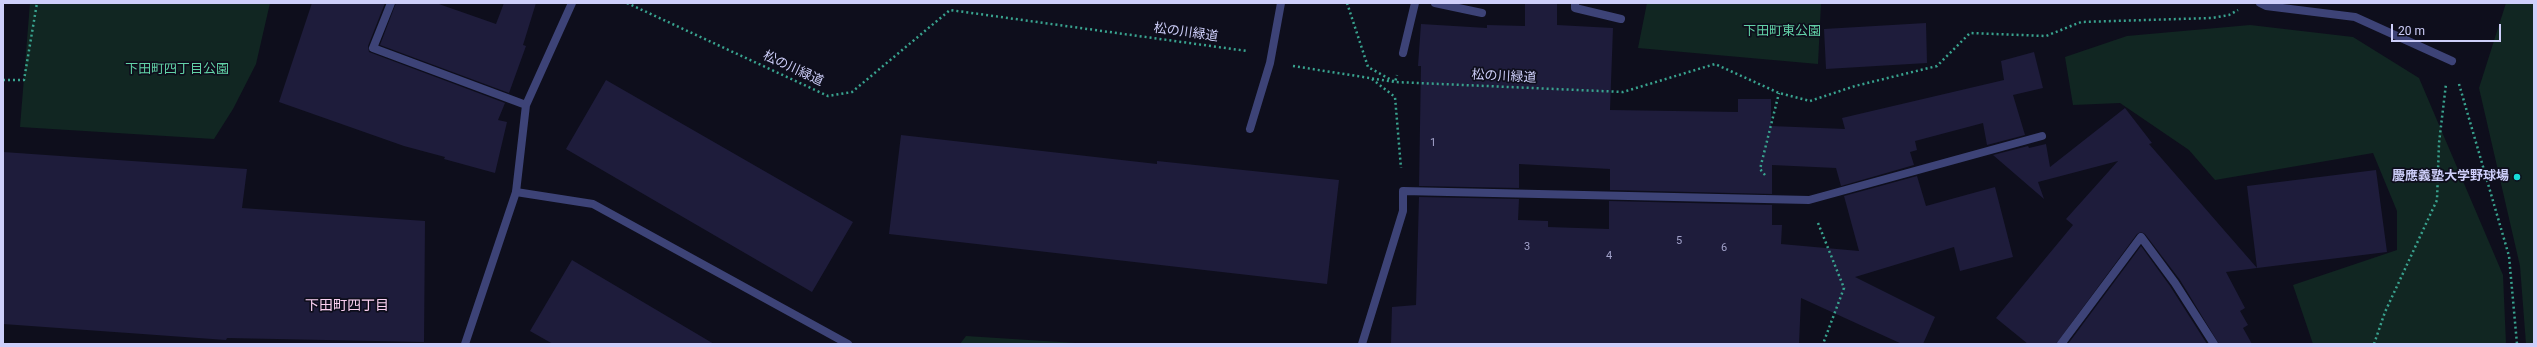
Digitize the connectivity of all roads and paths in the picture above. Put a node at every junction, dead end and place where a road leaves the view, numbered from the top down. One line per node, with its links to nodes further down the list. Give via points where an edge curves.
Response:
1 (38, 3): 18 (path, via 24,80)
2 (390, 3): 21 (street, via 373,48)
3 (572, 3): 21 (street)
4 (628, 3): 16 (path, 松の川緑道, via 828,96 852,92 950,10 1253,52)
5 (1281, 3): 16 (street)
6 (1347, 3): 19 (path, via 1368,67)
7 (1415, 3): 14 (street)
8 (1435, 3): 12 (street)
9 (1575, 3): 13 (street, via 1575,8)
10 (2260, 3): 15 (street, via 2266,6 2355,17)
11 (2242, 7): 20 (path, 松の川緑道, via 2230,16 2212,18 2081,22 2046,36 1970,33 1938,66 1855,86 1810,101)
12 (1482, 13)
13 (1621, 18)
14 (1403, 53)
15 (2452, 61): 34 (path, via 2444,92 2437,200 2385,312); 35 (path, via 2509,256)
16 (1270, 62): 17 (path, 松の川緑道); 22 (street)
17 (1370, 78): 19 (path, 松の川緑道); 25 (path, via 1395,97)
18 (3, 80)
19 (1395, 82): 20 (path, 松の川緑道, via 1622,92 1715,64)
20 (1779, 93): 24 (path)
21 (526, 105): 26 (street)
22 (1250, 129)
23 (2042, 136): 25 (street, via 1809,200)
24 (1760, 169)
25 (1403, 191): 30 (street, via 1403,211)
26 (516, 192): 28 (street); 29 (street, via 593,204)
27 (1818, 224): 31 (path, via 1844,288)
28 (465, 344)
29 (848, 344)
30 (1362, 344)
31 (1823, 344)
32 (2062, 344): 33 (street, via 2141,237 2175,283)
33 (2214, 344)
34 (2374, 344)
35 (2516, 344)

